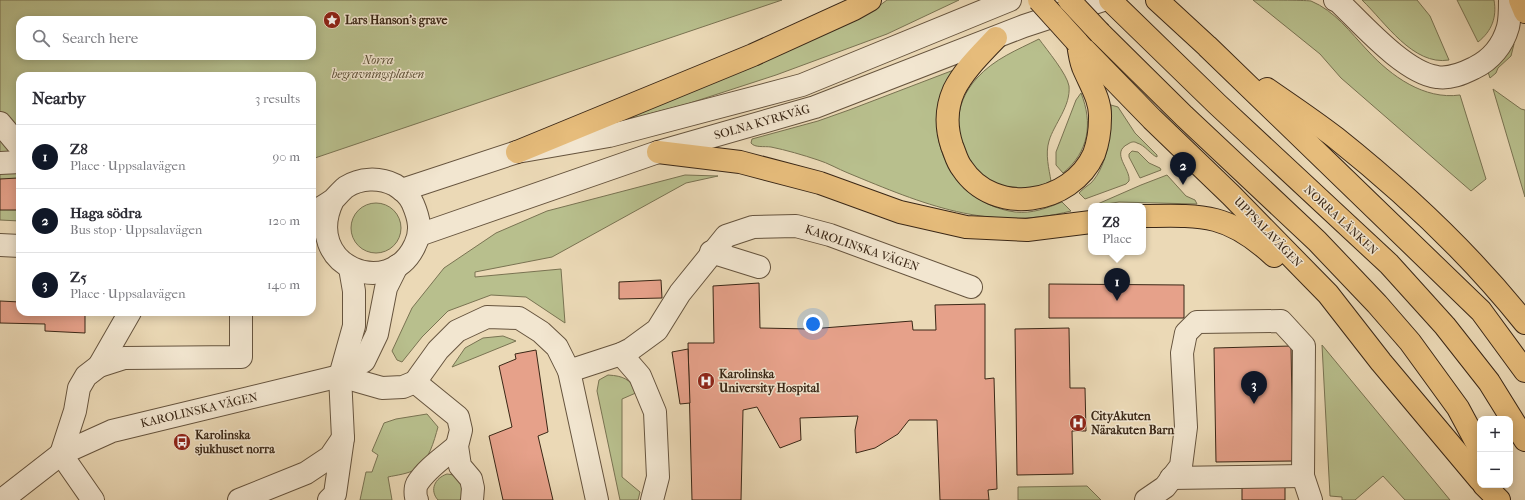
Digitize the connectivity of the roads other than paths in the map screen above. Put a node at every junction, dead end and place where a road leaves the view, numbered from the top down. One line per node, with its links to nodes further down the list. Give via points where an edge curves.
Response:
1 (1010, 0): 17 (street, SOLNA KYRKVÄG, via 802,85 609,136)
2 (1039, 0): 13 (main road, UPPSALAVÄGEN, bridge)
3 (1070, 0): 47 (main road, bridge, via 1184,116 1317,241 1377,304 1410,342 1458,408)
4 (1103, 0): 12 (street, SOLNA KYRKVÄG)
5 (1110, 0): 46 (main road, NORRA LÄNKEN, via 1394,269 1445,326 1489,382)
6 (1335, 0): 7 (street, via 1390,51 1418,72 1437,77 1459,76 1482,64 1496,51 1504,39 1508,26)
7 (1510, 0)
8 (1520, 0): 11 (main road)
9 (862, 5): 17 (main road, via 747,58)
10 (1162, 5): 14 (main road)
11 (1525, 12)
12 (996, 38): 13 (main road, via 968,68 954,91 948,126 954,152 966,174 986,191 1018,200 1040,198 1064,188 1082,171 1095,150 1100,109 1082,65); 18 (street, SOLNA KYRKVÄG, via 815,107)
13 (1077, 42): 38 (main road, UPPSALAVÄGEN, via 1328,294)
14 (1207, 46): 37 (main road, via 1336,138 1399,192 1470,259); 42 (main road, via 1481,311)
15 (0, 123): 16 (street)
16 (16, 142)
17 (517, 152): 21 (street, SOLNA KYRKVÄG)
18 (658, 152): 25 (main road, via 740,162 820,183 900,212 966,227 1027,230); 26 (street, SOLNA KYRKVÄG)
19 (16, 162): 20 (street)
20 (0, 163)
21 (402, 190): 22 (street, via 388,182 372,179 358,181 345,188); 26 (street, via 411,200 418,216)
22 (333, 200): 23 (street); 31 (street, via 327,211 326,233)
23 (316, 211)
24 (1146, 216): 38 (main road, via 1206,217 1238,229 1258,241 1281,263 1332,320)
25 (1088, 222)
26 (419, 235): 32 (street, via 415,246)
27 (0, 245): 28 (street)
28 (16, 246)
29 (316, 250): 31 (street)
30 (711, 252): 33 (street); 34 (street, KAROLINSKA VÄGEN, via 726,236 753,227 796,226 830,235); 39 (street, KAROLINSKA VÄGEN, via 680,293 657,330)
31 (342, 261): 32 (street, via 363,272 381,272); 43 (street, via 354,291 354,326)
32 (397, 266): 43 (street, KAROLINSKA VÄGEN, via 386,288 377,334 364,361)
33 (759, 267)
34 (971, 287)
35 (128, 316): 40 (street)
36 (241, 316): 40 (street, via 241,357 124,358)
37 (1525, 323)
38 (1361, 338): 51 (main road, UPPSALAVÄGEN)
39 (621, 354): 41 (street, KAROLINSKA VÄGEN); 61 (street, via 640,376 655,412 658,478)
40 (99, 366): 49 (street, via 86,376 79,388 75,411)
41 (569, 371): 44 (street, via 557,348 541,332 519,318 487,316 457,330 438,350); 60 (street)
42 (1525, 371)
43 (340, 376): 44 (street, KAROLINSKA VÄGEN, via 382,388 403,387); 45 (street); 49 (street, KAROLINSKA VÄGEN, via 112,431)
44 (415, 382): 48 (street, via 458,417 461,430)
45 (343, 438): 56 (street, via 330,457 306,473); 57 (street, via 334,494)
46 (1525, 440)
47 (1477, 443)
48 (457, 446): 58 (street, via 416,485); 59 (street, via 460,466 471,479)
49 (61, 454): 54 (street, KAROLINSKA VÄGEN); 55 (street)
50 (1303, 476): 52 (street); 52 (street, via 1304,346 1280,321 1222,321 1197,322 1186,334 1182,353 1186,427 1181,466); 63 (street)
51 (1477, 476)
52 (1172, 478): 62 (street)
53 (1487, 488): 64 (main road)
54 (2, 500)
55 (93, 500)
56 (238, 500)
57 (329, 500)
58 (417, 500)
59 (472, 500)
60 (597, 500)
61 (652, 500)
62 (1146, 500)
63 (1311, 500)
64 (1498, 500)

